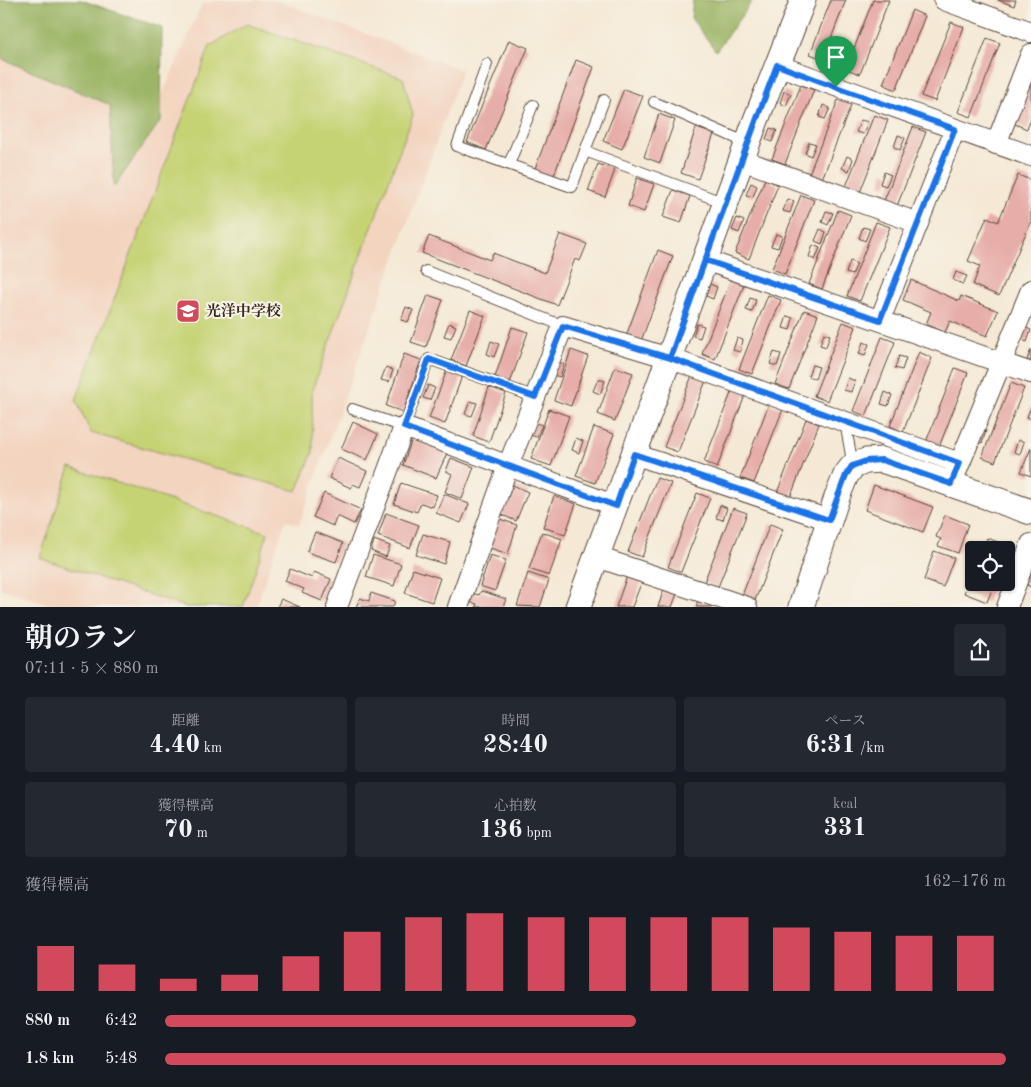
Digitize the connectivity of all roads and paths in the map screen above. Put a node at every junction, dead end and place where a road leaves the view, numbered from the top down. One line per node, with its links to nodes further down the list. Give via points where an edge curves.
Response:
1 (803, 0): 6 (street)
2 (944, 0): 3 (street)
3 (1031, 32)
4 (1031, 54): 11 (street)
5 (486, 64): 15 (lane, via 457,146)
6 (777, 65): 10 (street); 13 (street)
7 (604, 100): 12 (lane)
8 (654, 102): 13 (lane)
9 (533, 105): 15 (lane)
10 (955, 129): 11 (street); 17 (street)
11 (996, 144): 14 (street)
12 (585, 151): 15 (lane, via 572,187); 16 (lane)
13 (745, 152): 16 (street); 17 (street)
14 (1031, 156)
15 (509, 164)
16 (726, 203): 18 (street)
17 (918, 223): 21 (street)
18 (705, 260): 21 (street); 23 (street)
19 (426, 271): 22 (lane)
20 (1031, 290): 24 (street)
21 (880, 320): 24 (street)
22 (563, 326): 23 (street); 26 (street)
23 (670, 358): 28 (street); 30 (street)
24 (1001, 361): 25 (street); 33 (street)
25 (1031, 373)
26 (535, 397): 29 (lane, via 429,359); 31 (street)
27 (352, 409): 29 (lane)
28 (845, 422): 32 (lane); 33 (street)
29 (404, 427): 31 (street); 39 (street)
30 (634, 454): 34 (street); 36 (street)
31 (508, 466): 34 (street); 40 (street)
32 (852, 466): 33 (street, via 882,460); 36 (street)
33 (955, 474): 35 (street)
34 (616, 506): 38 (street)
35 (1031, 512)
36 (829, 520): 43 (street)
37 (1031, 544): 44 (street)
38 (597, 557): 41 (street); 42 (street)
39 (337, 607)
40 (458, 607)
41 (578, 607)
42 (747, 607)
43 (801, 607)
44 (1007, 607)

